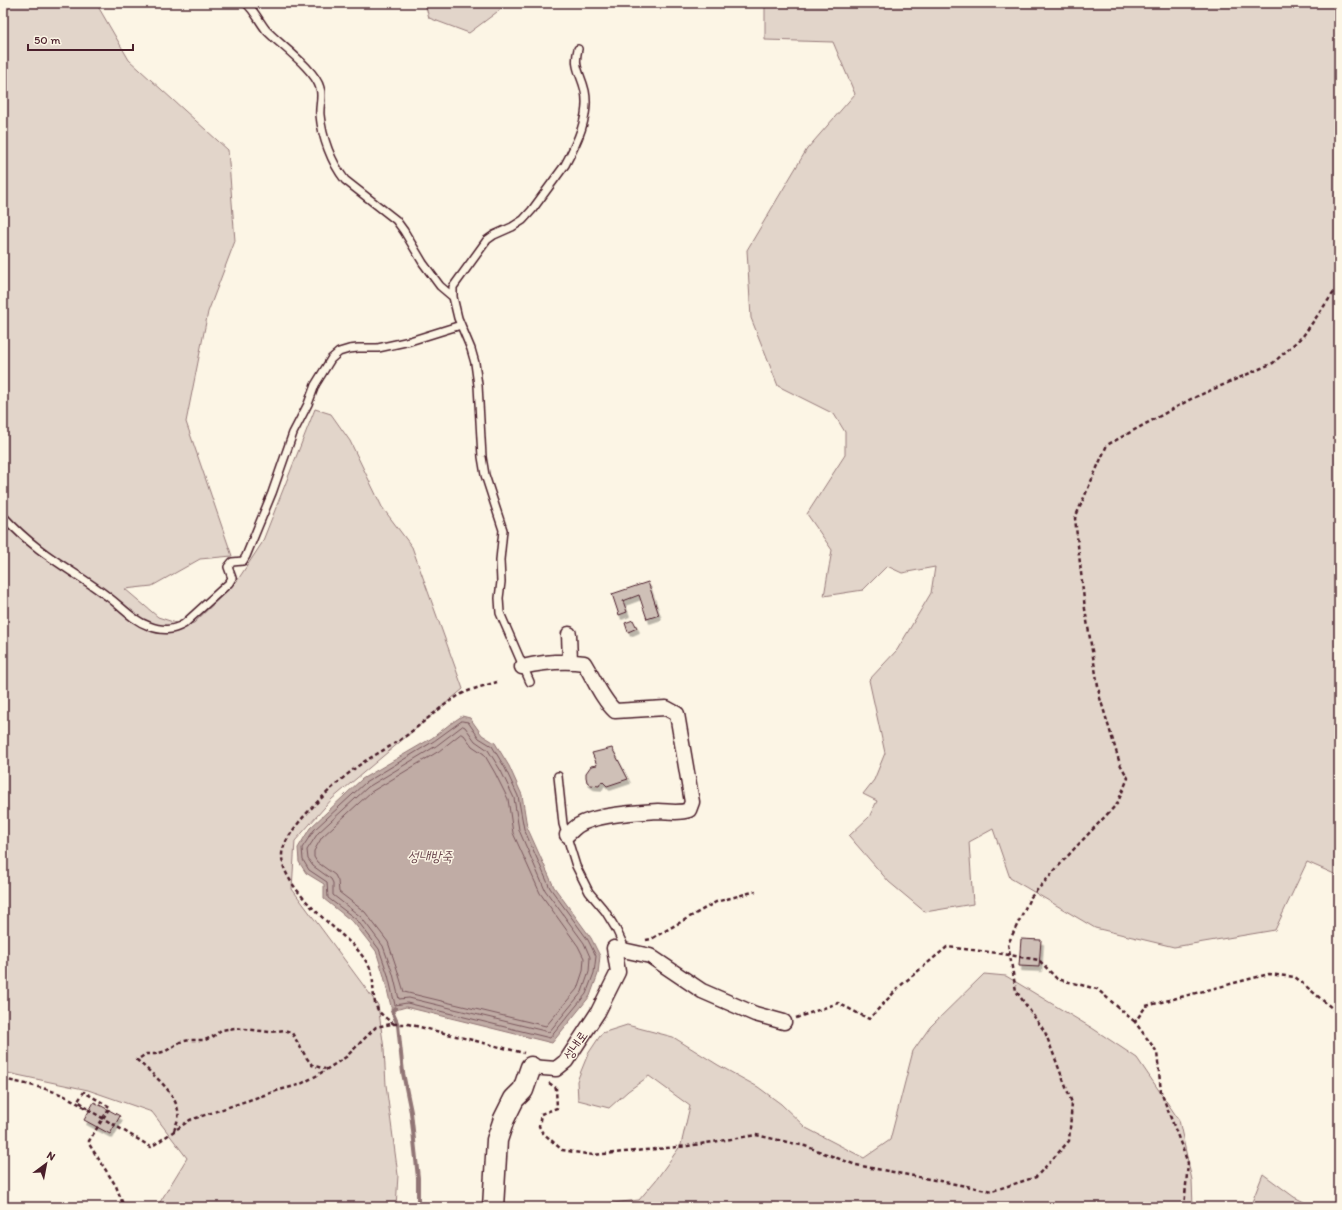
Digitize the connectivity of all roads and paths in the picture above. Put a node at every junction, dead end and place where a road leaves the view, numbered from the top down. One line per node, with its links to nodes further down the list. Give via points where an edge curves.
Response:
1 (246, 3): 4 (lane, via 276,41 309,71 319,84 320,115 325,140 340,174 396,220 440,286)
2 (578, 49): 4 (lane, via 577,70 586,99 582,126 570,157 523,220 487,240 453,287)
3 (1339, 285): 21 (path, via 1303,336 1273,363 1190,399 1107,445 1075,518 1085,609 1100,698 1120,764 1128,778 1117,804 1030,898 1008,944 1016,991 1045,1032 1072,1103 1069,1141 1036,1177 992,1192 856,1165 805,1146 756,1135 688,1146 593,1156 562,1150 539,1126 541,1114 557,1108 556,1088)
4 (453, 298): 5 (lane)
5 (461, 325): 6 (lane, via 378,348 349,349 338,352 331,359 315,385 293,434 243,561 232,562 228,567 232,578 229,583 184,624 175,629 148,626 132,617 107,596 38,548); 9 (lane, via 471,349 478,385 484,475 503,530 500,613)
6 (3, 516)
7 (569, 634): 8 (street)
8 (570, 661): 9 (street); 13 (street, via 584,664 607,704 615,711 666,708 677,714 692,802 689,810 682,812 659,811 594,819 579,825)
9 (522, 667): 11 (lane)
10 (498, 682): 20 (path, via 458,696 353,770 312,808 285,841 283,864 292,884 315,910 360,952 371,970 378,1011)
11 (530, 682)
12 (558, 776): 13 (lane, via 563,824)
13 (567, 835): 16 (lane, via 576,866 589,892 605,911 623,944)
14 (756, 891): 15 (path, via 716,902)
15 (644, 941)
16 (614, 948): 18 (street, via 650,956 702,991 755,1014); 21 (street, 성내로, via 618,972 598,1012 566,1060 556,1069)
17 (1339, 1014): 19 (path, via 1295,977 1269,974 1146,1006)
18 (784, 1022): 19 (path, via 838,1003 869,1019 900,986 947,947 1039,960 1057,979 1097,989)
19 (1135, 1022): 28 (path, via 1157,1052 1161,1092 1188,1163)
20 (392, 1024): 21 (path, via 408,1024); 22 (path, via 376,1028 346,1058)
21 (530, 1061): 27 (street, via 523,1090 514,1099 497,1140)
22 (325, 1070): 25 (path, via 299,1085 190,1120); 25 (path, via 312,1065 292,1033 285,1030 221,1030 205,1040 180,1042 166,1051 146,1054 137,1060 161,1082 172,1096 178,1110)
23 (3, 1079): 24 (path, via 51,1090 67,1096)
24 (86, 1109): 25 (path, via 151,1147); 26 (path, via 87,1107 78,1101 84,1092 110,1107 89,1144 116,1186)
25 (174, 1131)
26 (124, 1207)
27 (492, 1207)
28 (1184, 1207)

